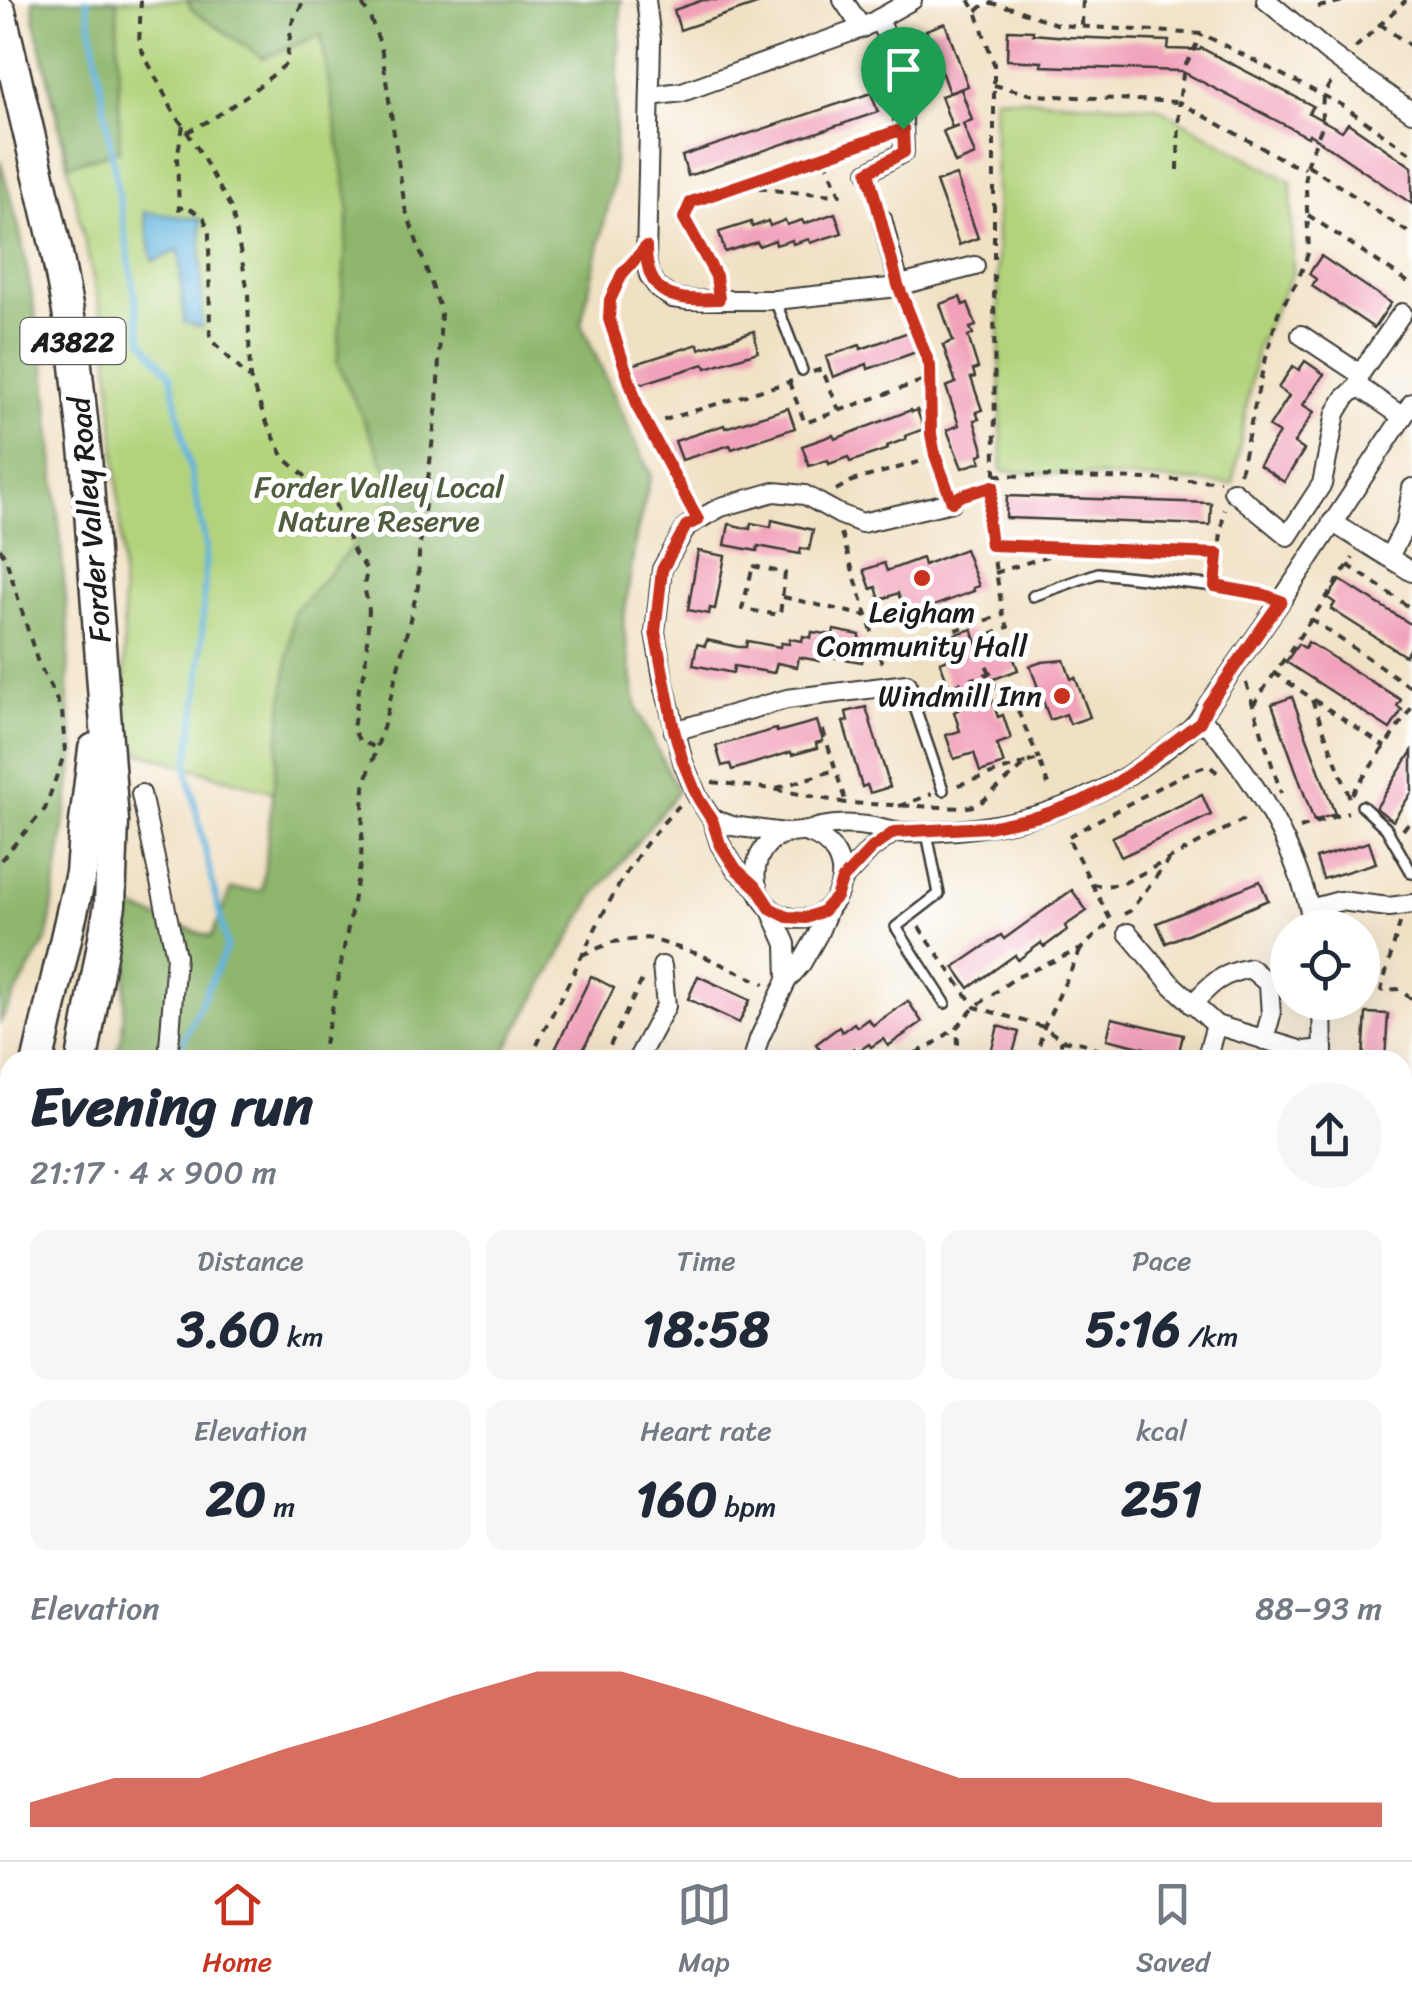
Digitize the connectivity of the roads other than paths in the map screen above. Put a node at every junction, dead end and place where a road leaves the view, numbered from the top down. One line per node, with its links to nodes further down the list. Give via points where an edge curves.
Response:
1 (646, 0): 7 (street)
2 (843, 0): 6 (street)
3 (912, 0): 6 (street)
4 (1266, 0): 8 (street, bridge)
5 (0, 11): 29 (main road, Forder Valley Road / A3822, via 73,338)
6 (870, 24): 7 (street, via 682,92); 9 (street, via 896,55 904,152)
7 (650, 96): 14 (street, via 649,275 672,298)
8 (1412, 112)
9 (868, 172): 11 (lane)
10 (684, 218): 14 (lane, via 716,276)
11 (882, 219): 13 (street)
12 (975, 266): 13 (street)
13 (898, 285): 15 (street)
14 (719, 299): 15 (street)
15 (775, 300): 18 (lane)
16 (1402, 313): 19 (street)
17 (1302, 335): 19 (street)
18 (802, 370)
19 (1358, 380): 20 (street); 21 (street, via 1336,413 1322,484 1288,536)
20 (1408, 410): 24 (street)
21 (1235, 486)
22 (1412, 488): 25 (street, via 1406,524)
23 (952, 502): 32 (street, via 862,523 805,495 774,492 686,526 662,570 655,632)
24 (1332, 522): 25 (street); 28 (street)
25 (1389, 557): 26 (street)
26 (1412, 572)
27 (1033, 596): 28 (lane, via 1098,573)
28 (1281, 601): 31 (street)
29 (104, 678): 56 (main road, Forder Valley Road / A3822, via 81,873); 57 (main road, Forder Valley Road / A3822, via 110,905)
30 (903, 690): 32 (street, via 787,699); 33 (lane)
31 (1200, 722): 38 (street, via 1080,802 989,827); 46 (street, via 1275,801)
32 (674, 730): 36 (street)
33 (943, 790)
34 (141, 794): 58 (street, via 176,956)
35 (1362, 806): 40 (lane, via 1386,828)
36 (712, 820): 39 (street); 42 (street, via 736,869)
37 (894, 832): 38 (street); 39 (street, via 837,826); 41 (street)
38 (927, 832): 51 (lane, via 939,894 896,927)
39 (795, 833): 41 (street, via 830,845); 42 (street, via 771,841 760,855)
40 (1412, 873)
41 (842, 880): 44 (street)
42 (757, 888): 45 (street)
43 (1409, 904): 47 (street, via 1340,901)
44 (830, 905): 45 (street, via 796,918); 50 (street)
45 (770, 908): 50 (street, via 786,944)
46 (1309, 910)
47 (1325, 910)
48 (1128, 934): 52 (street)
49 (662, 966): 59 (street, via 666,1006)
50 (784, 986): 60 (street)
51 (944, 1003)
52 (1192, 1005): 54 (street); 55 (street, via 1214,981 1250,968 1270,984)
53 (1322, 1020): 63 (street)
54 (1216, 1024): 55 (street); 61 (street)
55 (1264, 1040): 62 (street)
56 (40, 1050)
57 (84, 1050)
58 (169, 1050)
59 (642, 1050)
60 (756, 1050)
61 (1209, 1050)
62 (1303, 1050)
63 (1323, 1050)

